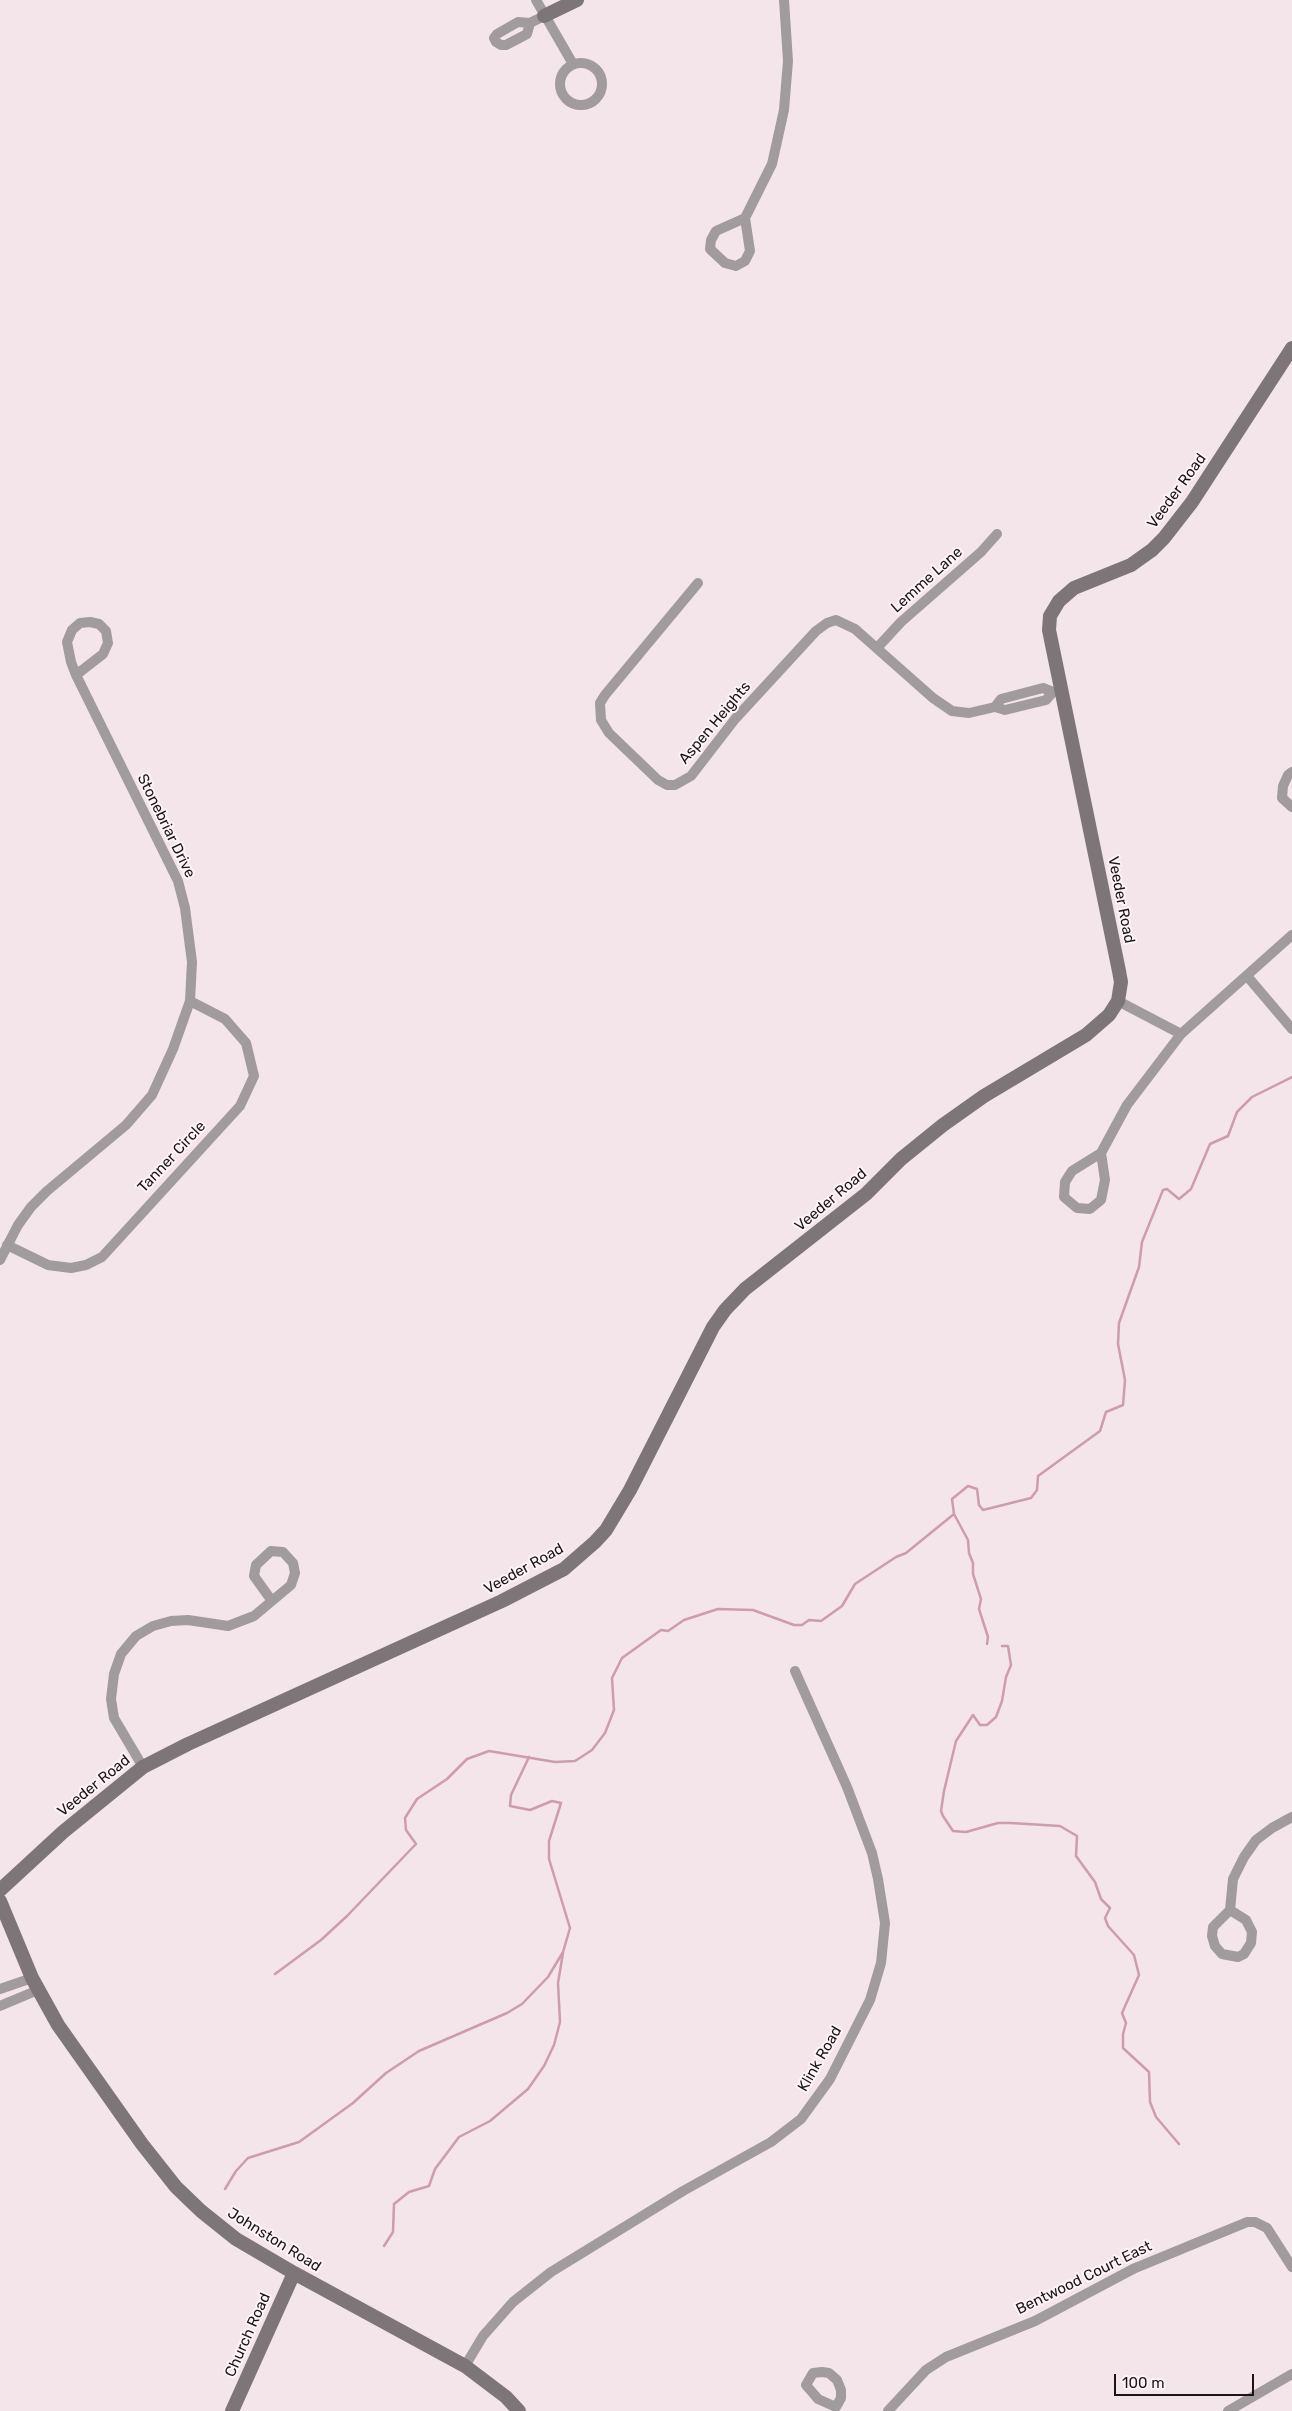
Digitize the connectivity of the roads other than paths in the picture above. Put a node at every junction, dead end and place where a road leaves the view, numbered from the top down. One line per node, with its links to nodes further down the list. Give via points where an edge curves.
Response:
1 (536, 0): 4 (street)
2 (577, 0): 4 (street)
3 (784, 0): 7 (street, via 788,61 784,110 772,164)
4 (544, 16): 5 (street); 6 (street)
5 (530, 24)
6 (573, 64): 6 (street, via 563,72 560,91 574,105 586,105 599,96 601,75 587,63)
7 (745, 218): 7 (street, via 716,232 711,240 710,249 725,263 736,266 745,261 750,251)
8 (1292, 348): 13 (street, Veeder Road, via 1192,502 1164,538 1130,565 1074,588 1058,601 1050,616 1049,630)
9 (997, 534): 11 (street, Lemme Lane)
10 (698, 583): 11 (street, Aspen Heights, via 600,703 601,720 609,733 667,785 675,785 691,776 734,719 827,623 836,620 846,623)
11 (877, 648): 13 (street, Aspen Heights, via 932,698 952,711 968,713 995,707 1005,710 1046,700)
12 (76, 675): 12 (street, Stonebriar Drive, via 104,654 108,643 106,631 99,624 80,623 72,630 67,642); 19 (street, Stonebriar Drive, via 178,881 192,962)
13 (1058, 691): 18 (street, Veeder Road, via 1119,971)
14 (1292, 772): 15 (street, via 1282,786 1282,798)
15 (1292, 807)
16 (1292, 935): 17 (street)
17 (1247, 976): 20 (street); 21 (street)
18 (1118, 1000): 21 (street); 27 (street, Veeder Road, via 1109,1015 1086,1035 984,1096 917,1145 866,1194 745,1289 713,1328 606,1530 564,1569 502,1601)
19 (190, 1001): 23 (street, Stonebriar Drive, via 152,1095 126,1125 31,1207); 23 (street, Tanner Circle, via 225,1019 246,1043 254,1076 240,1106 102,1257 71,1268 48,1265)
20 (1292, 1029)
21 (1181, 1034): 22 (street, via 1128,1105)
22 (1102, 1153): 22 (street, via 1105,1180 1101,1200 1090,1209 1077,1208 1064,1197 1065,1182 1072,1170)
23 (8, 1245): 24 (street, Stonebriar Drive)
24 (0, 1260)
25 (272, 1601): 25 (street, via 291,1585 295,1572 293,1563 283,1552 271,1551 256,1565 254,1576); 27 (street, via 254,1616 228,1626 188,1620 153,1626 136,1636 120,1654 111,1698 114,1718)
26 (795, 1671): 37 (street, Klink Road, via 847,1787 872,1853 885,1922 881,1963 870,2000 830,2079 801,2119 771,2142 683,2190 551,2272 514,2302 483,2336)
27 (143, 1767): 29 (street, Veeder Road, via 63,1832)
28 (1292, 1817): 31 (street, via 1256,1840 1244,1857 1233,1879)
29 (0, 1890)
30 (0, 1901): 32 (street, Johnston Road)
31 (1230, 1910): 31 (street, via 1213,1927 1212,1936 1222,1954 1238,1957 1248,1948 1252,1932 1246,1920)
32 (35, 1984): 33 (street); 34 (street); 36 (street, Johnston Road, via 58,2025 176,2187 236,2239)
33 (0, 1990)
34 (0, 2006)
35 (1292, 2267): 41 (street, Bentwood Court East, via 1267,2228 1247,2222 1135,2268 1035,2321 946,2357 926,2370)
36 (294, 2273): 37 (street, Johnston Road); 39 (street, Church Road)
37 (465, 2366): 40 (street, Johnston Road)
38 (1292, 2374): 42 (street)
39 (232, 2411)
40 (519, 2411)
41 (888, 2411)
42 (1228, 2411)

